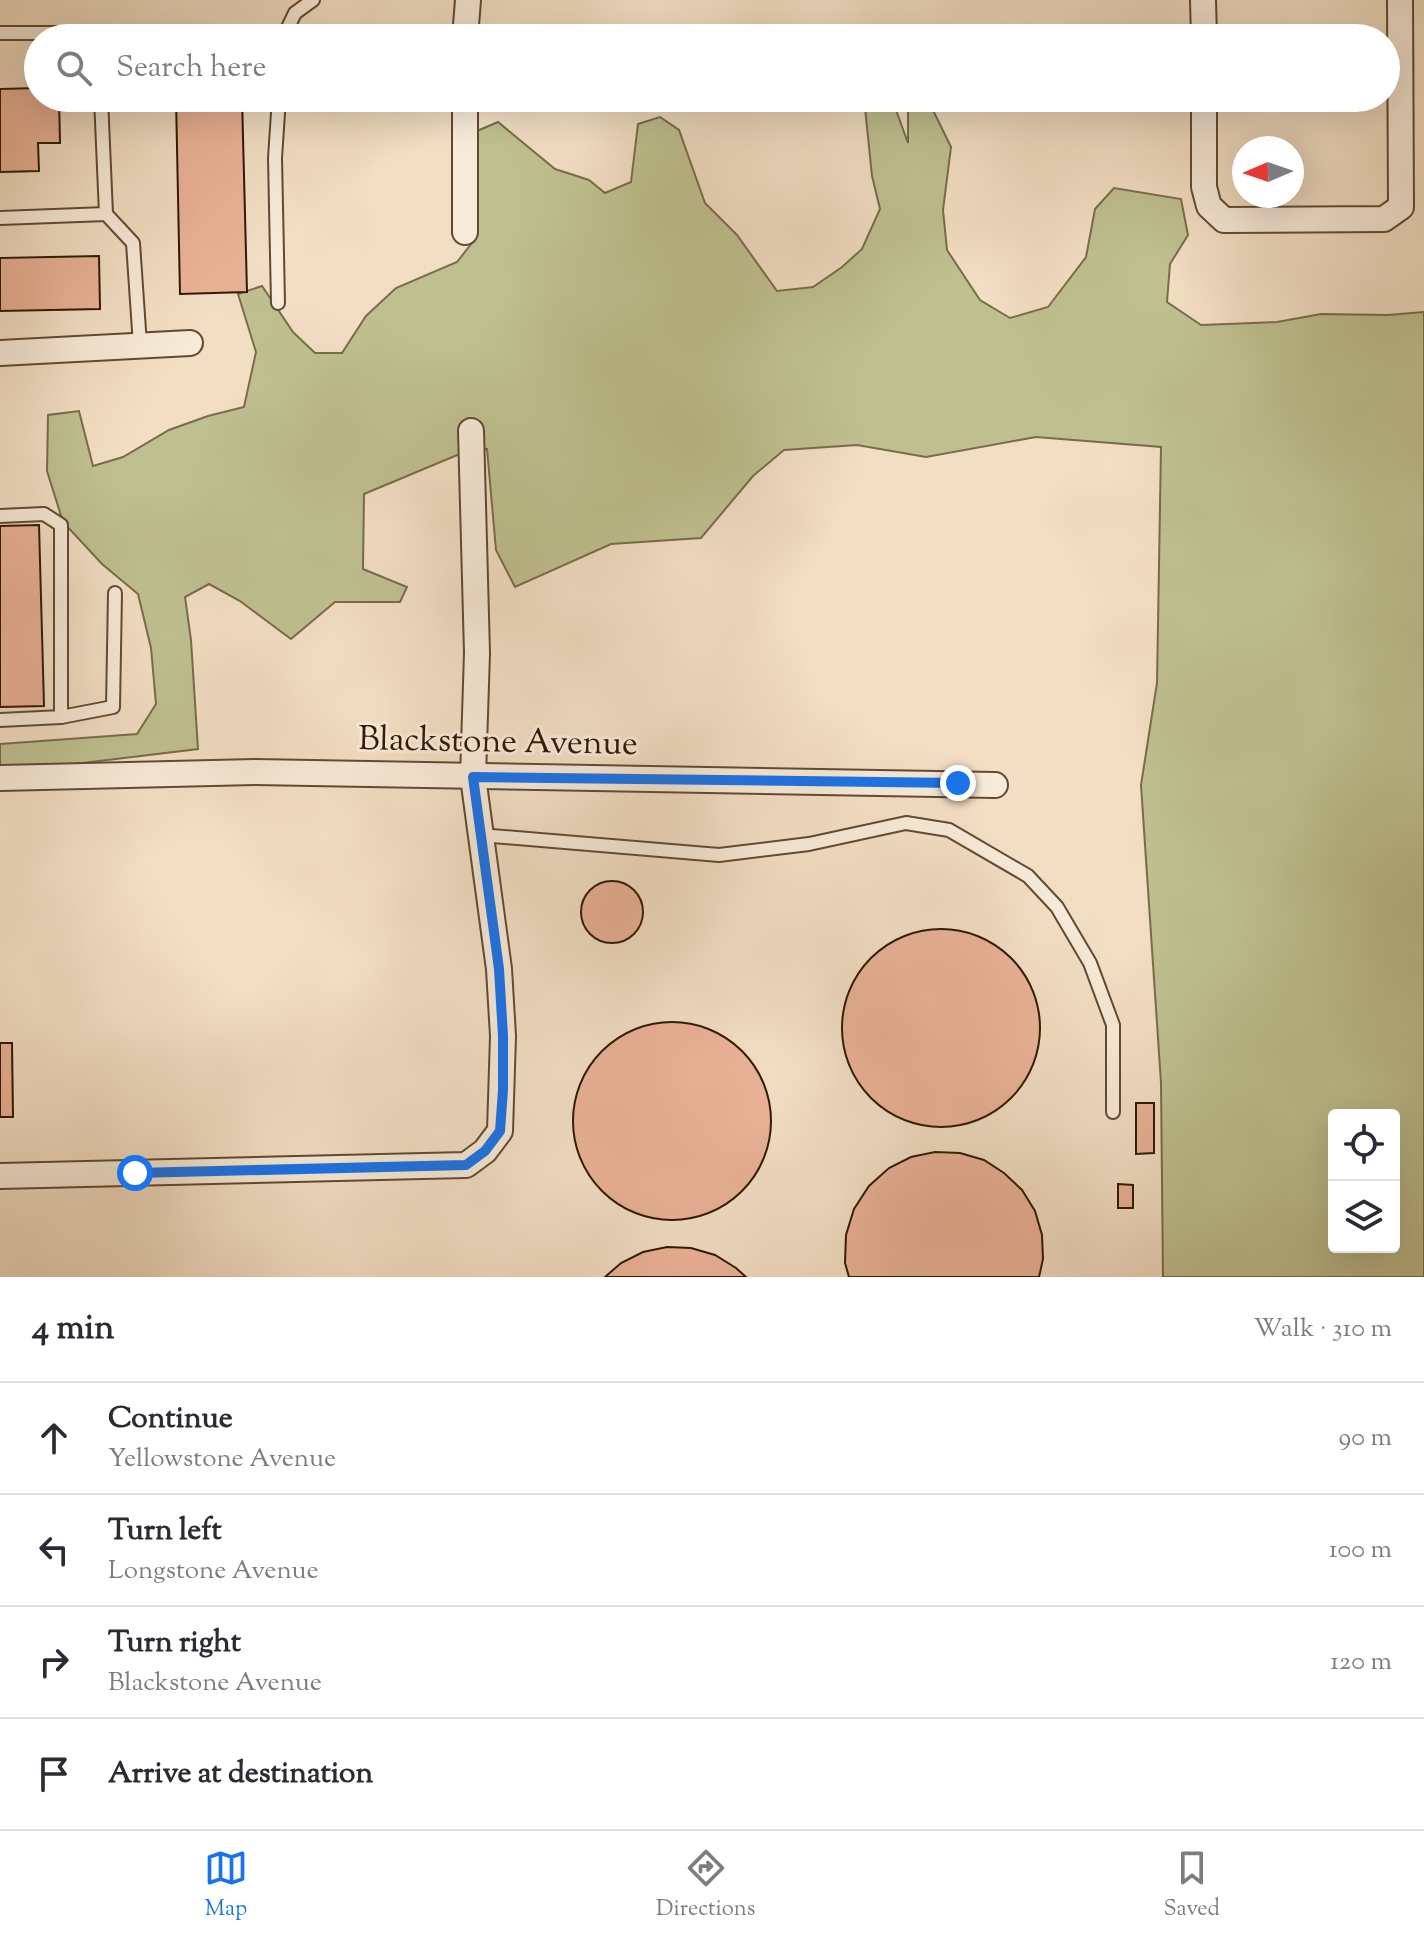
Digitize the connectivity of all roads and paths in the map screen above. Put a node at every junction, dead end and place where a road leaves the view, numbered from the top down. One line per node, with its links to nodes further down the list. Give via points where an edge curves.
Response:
1 (313, 0): 5 (lane)
2 (468, 0): 6 (street)
3 (1203, 0): 7 (street)
4 (1400, 0): 13 (street, via 1401,207 1384,219 1224,220 1209,206 1204,187)
5 (290, 24)
6 (466, 24)
7 (1204, 24)
8 (0, 33): 9 (lane)
9 (24, 33)
10 (102, 112): 14 (lane)
11 (278, 112): 17 (lane)
12 (465, 112): 16 (street)
13 (1204, 112)
14 (106, 214): 15 (lane); 19 (lane, via 133,243)
15 (0, 218)
16 (465, 232)
17 (278, 303)
18 (190, 343): 19 (street)
19 (140, 345): 20 (street)
20 (0, 353)
21 (471, 431): 26 (street, via 477,653)
22 (0, 516): 24 (lane, via 44,514 61,525)
23 (115, 593): 24 (lane, via 113,707)
24 (61, 717): 25 (lane)
25 (0, 720)
26 (473, 777): 27 (street, Blackstone Avenue, via 255,772); 28 (street, Blackstone Avenue); 29 (street)
27 (0, 778)
28 (995, 785)
29 (480, 835): 30 (lane, via 719,855 809,844 906,823 949,830 1028,876 1057,907 1090,963 1113,1025); 31 (street, via 499,969 500,1131 466,1165)
30 (1113, 1112)
31 (0, 1176)

